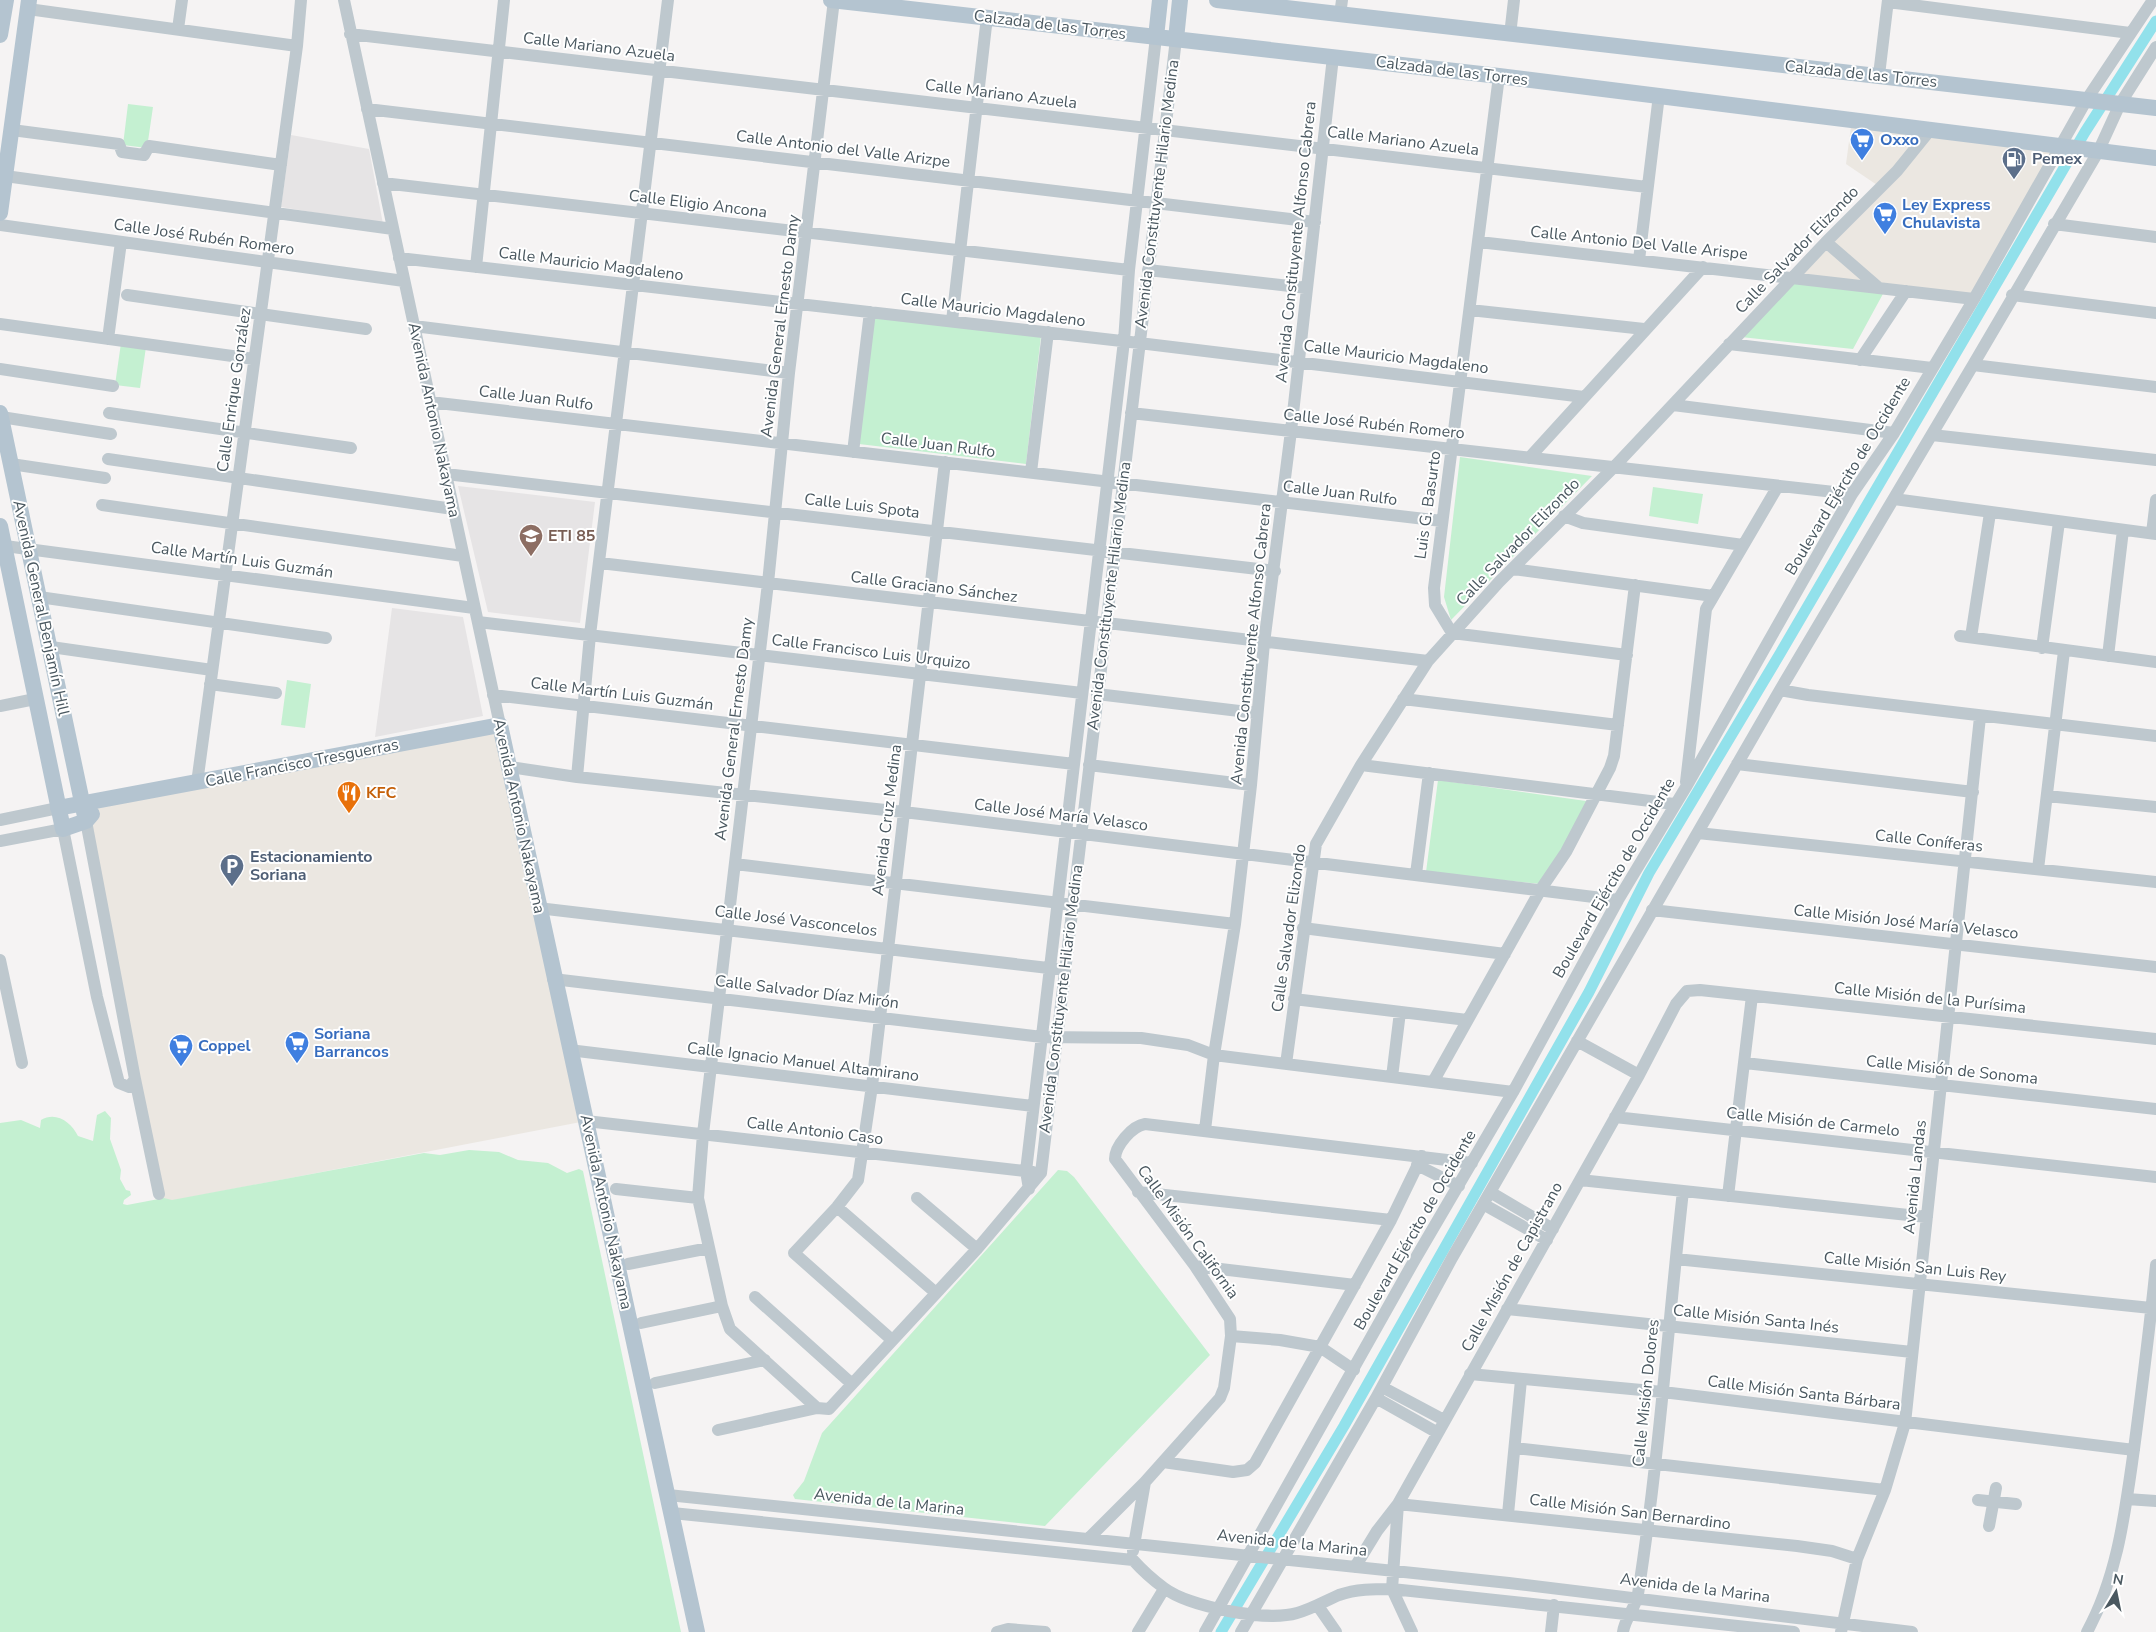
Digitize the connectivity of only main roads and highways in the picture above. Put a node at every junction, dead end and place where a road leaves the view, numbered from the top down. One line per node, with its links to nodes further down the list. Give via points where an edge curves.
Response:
1 (6, 0): 8 (main road)
2 (833, 0): 9 (main road, Calzada de las Torres)
3 (1160, 0): 9 (main road, Avenida Constituyente Hilario Medina)
4 (1180, 0): 10 (main road, Avenida Constituyente Hilario Medina)
5 (1217, 0): 7 (main road, Calzada de las Torres)
6 (29, 4): 13 (main road)
7 (1341, 8): 11 (main road, Calzada de las Torres, via 1510,35)
8 (0, 35)
9 (1156, 37): 10 (main road, Calzada de las Torres)
10 (1176, 39): 12 (main road, Calzada de las Torres, via 1659,95)
11 (2156, 108)
12 (2156, 158)
13 (0, 213)
14 (0, 415): 18 (main road, Avenida General Benjamín Hill)
15 (0, 526): 19 (main road, Avenida General Benjamín Hill)
16 (500, 725): 17 (main road, Calle Francisco Tresguerras); 21 (main road, Avenida Antonio Nakayama)
17 (103, 801): 18 (main road, Calle Francisco Tresguerras); 20 (main road)
18 (82, 803): 19 (main road, Calle Francisco Tresguerras); 20 (main road, Avenida General Benjamín Hill)
19 (58, 808): 20 (main road, Avenida General Benjamín Hill, via 63,829)
20 (86, 821)
21 (697, 1632)

